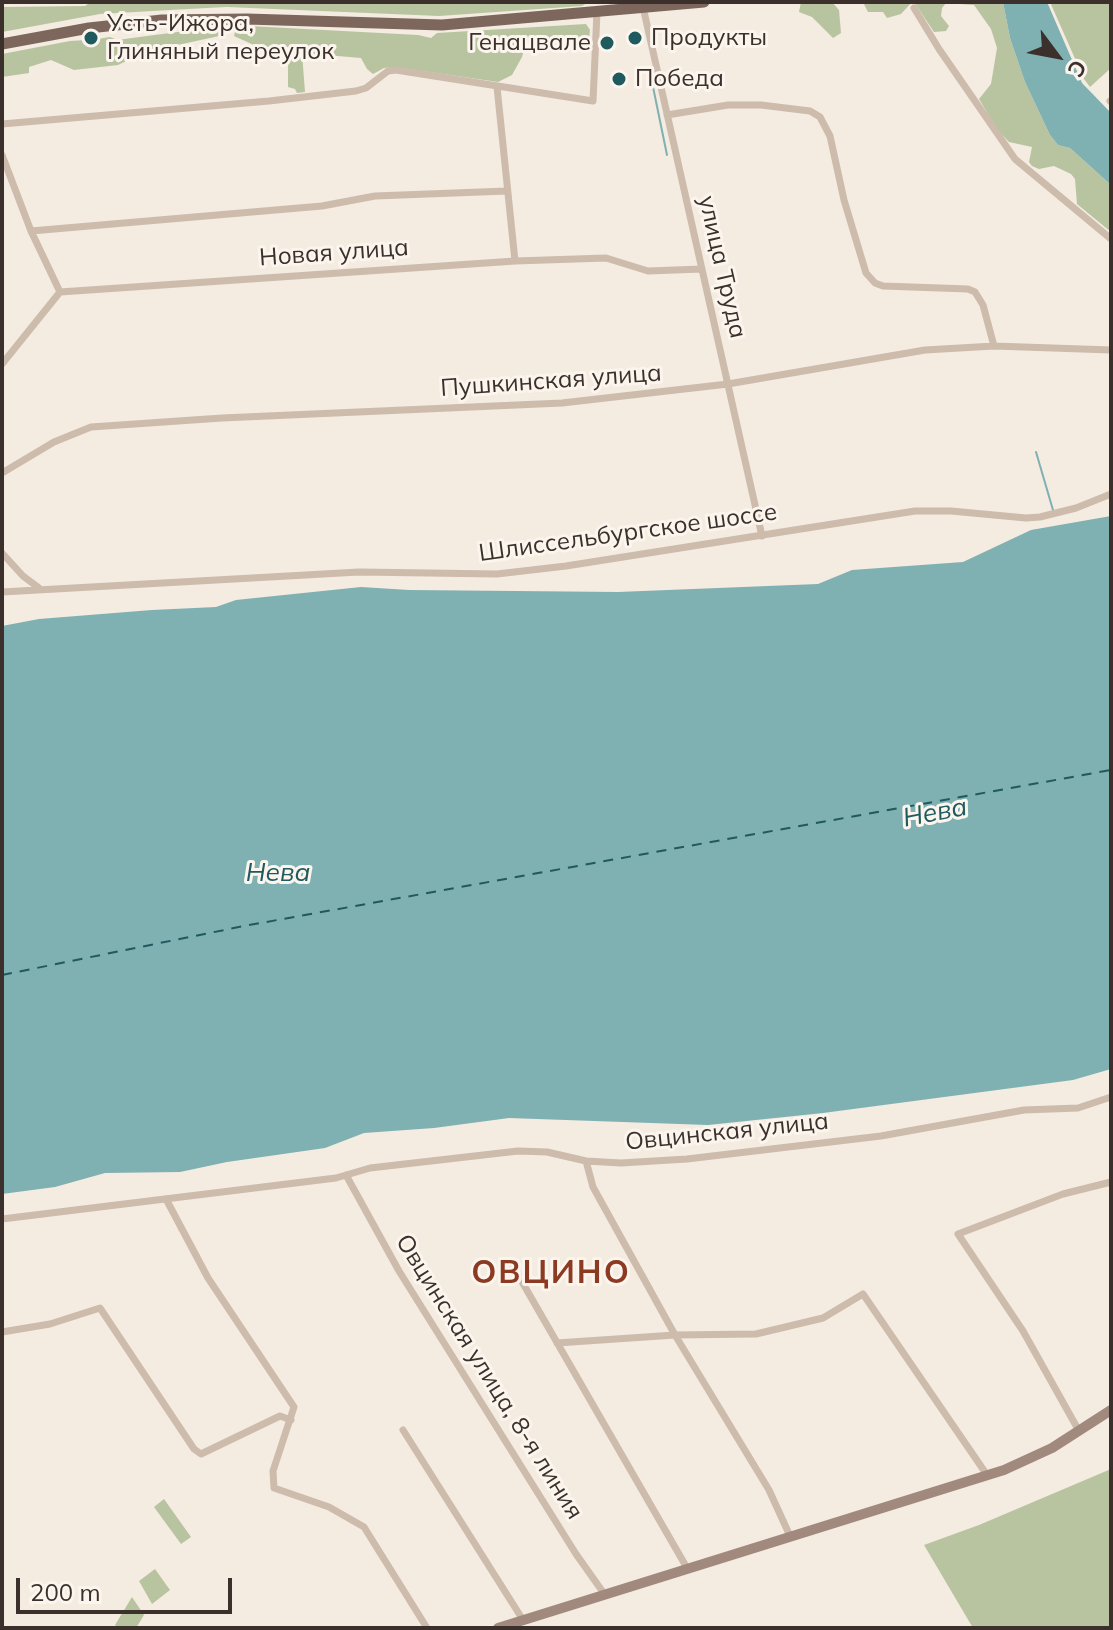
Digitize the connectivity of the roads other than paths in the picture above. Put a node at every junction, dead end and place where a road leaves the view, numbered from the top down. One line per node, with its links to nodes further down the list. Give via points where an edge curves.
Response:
1 (704, 2): 3 (main road)
2 (597, 7): 3 (main road); 5 (main road, via 442,25 162,20); 6 (street, via 593,101)
3 (643, 7): 7 (street, улица Труда)
4 (914, 8): 12 (street, via 1015,159)
5 (2, 44)
6 (497, 87): 8 (street, via 396,70 356,91); 10 (street)
7 (667, 115): 14 (street, улица Труда); 16 (street, via 761,105 820,117 830,136 866,273 883,286 975,292)
8 (2, 124)
9 (2, 155): 11 (street)
10 (507, 191): 11 (street, via 375,196 322,206); 13 (street)
11 (31, 231): 15 (street)
12 (1111, 239)
13 (515, 261): 14 (street, Новая улица, via 606,258 648,271); 15 (street, Новая улица)
14 (702, 269): 19 (street, улица Труда)
15 (60, 292): 18 (street)
16 (994, 346): 17 (street, Пушкинская улица); 19 (street, Пушкинская улица, via 925,350)
17 (1111, 350)
18 (2, 364)
19 (728, 384): 20 (street, Пушкинская улица, via 562,403 91,427); 22 (street, улица Труда)
20 (2, 473)
21 (1111, 494): 22 (street, Шлиссельбургское шоссе, via 1040,517 915,511)
22 (762, 536): 24 (street, Шлиссельбургское шоссе, via 497,574 359,572)
23 (2, 553): 24 (street)
24 (39, 588): 25 (street, Шлиссельбургское шоссе)
25 (2, 592)
26 (1111, 1097): 27 (street, Овцинская улица, via 1078,1108 1024,1110 772,1149 621,1163)
27 (586, 1161): 28 (street, Овцинская улица, via 518,1151); 34 (street, via 593,1187)
28 (346, 1175): 30 (street, Овцинская улица); 43 (street, Овцинская улица, 8-я линия, via 399,1271)
29 (1111, 1182): 39 (street, via 1063,1194 958,1234 1023,1331)
30 (166, 1199): 31 (street, Овцинская улица); 37 (street, via 208,1278 289,1397 294,1407)
31 (2, 1219)
32 (510, 1261): 35 (street)
33 (2, 1332): 37 (street, via 105,1310 201,1454 280,1416)
34 (675, 1335): 35 (street); 40 (street, via 756,1334 823,1318 863,1294); 41 (street, via 769,1490)
35 (557, 1343): 42 (street)
36 (1111, 1410): 39 (main road)
37 (291, 1420): 45 (street, via 273,1471 274,1488 329,1507 364,1527)
38 (403, 1430): 44 (street)
39 (1079, 1432): 40 (main road)
40 (987, 1475): 41 (main road)
41 (790, 1536): 42 (main road)
42 (687, 1568): 43 (main road)
43 (605, 1595): 44 (main road)
44 (523, 1620): 46 (main road)
45 (427, 1628)
46 (498, 1628)

